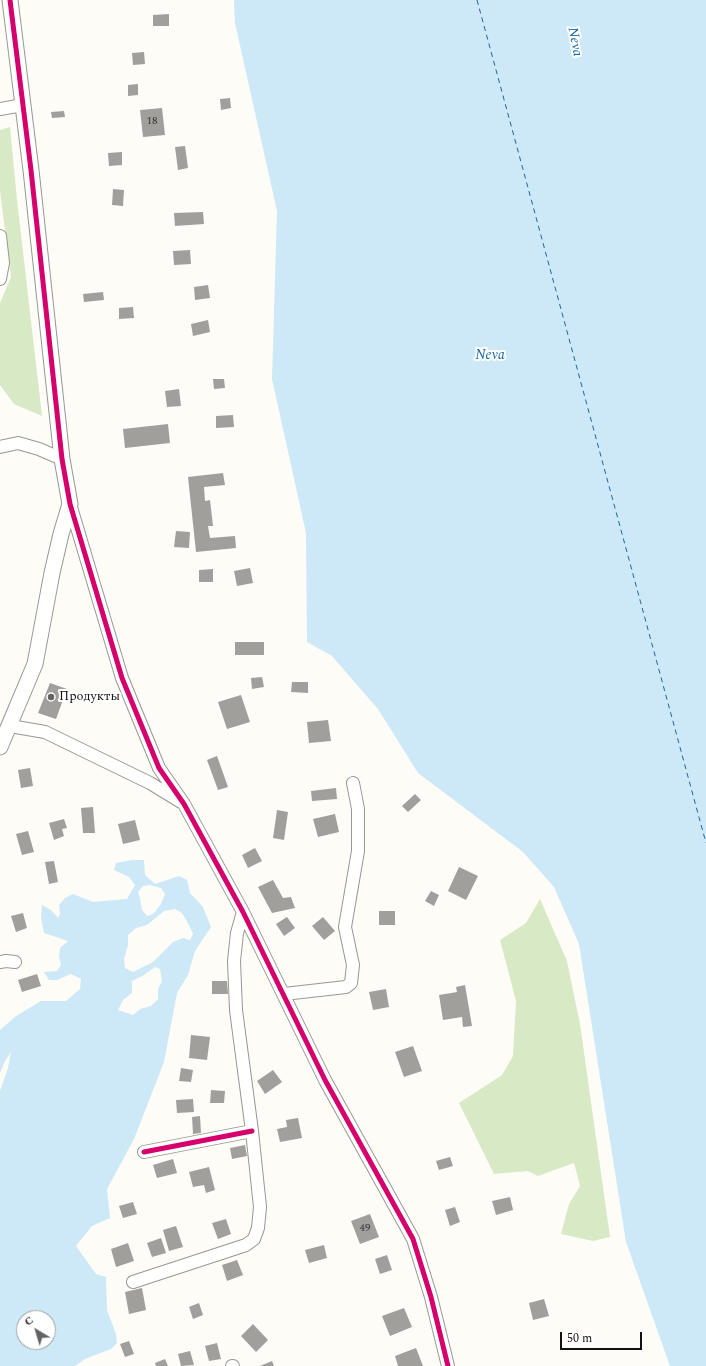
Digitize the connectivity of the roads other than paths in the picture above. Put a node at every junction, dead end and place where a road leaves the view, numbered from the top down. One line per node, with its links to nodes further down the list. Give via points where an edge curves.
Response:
1 (10, 0): 2 (street)
2 (22, 105): 3 (street); 7 (street)
3 (0, 109)
4 (0, 236): 5 (street, via 3,263)
5 (0, 279)
6 (0, 447): 7 (street, via 18,443)
7 (62, 459): 8 (street)
8 (70, 504): 9 (street, via 52,573 35,664); 12 (street, via 122,678 159,768)
9 (10, 726): 10 (street); 12 (street, via 45,732 150,783)
10 (0, 747)
11 (353, 783): 16 (street, via 358,809 358,851 345,927 353,965 351,983 346,986)
12 (184, 804): 13 (street)
13 (243, 912): 16 (street); 17 (street, via 237,932 234,961 236,1010)
14 (0, 962): 15 (street)
15 (14, 962)
16 (284, 994): 20 (street, via 325,1080 413,1239)
17 (252, 1131): 18 (street); 19 (street, via 260,1207 254,1239 246,1245)
18 (144, 1152)
19 (133, 1282)
20 (448, 1366)

